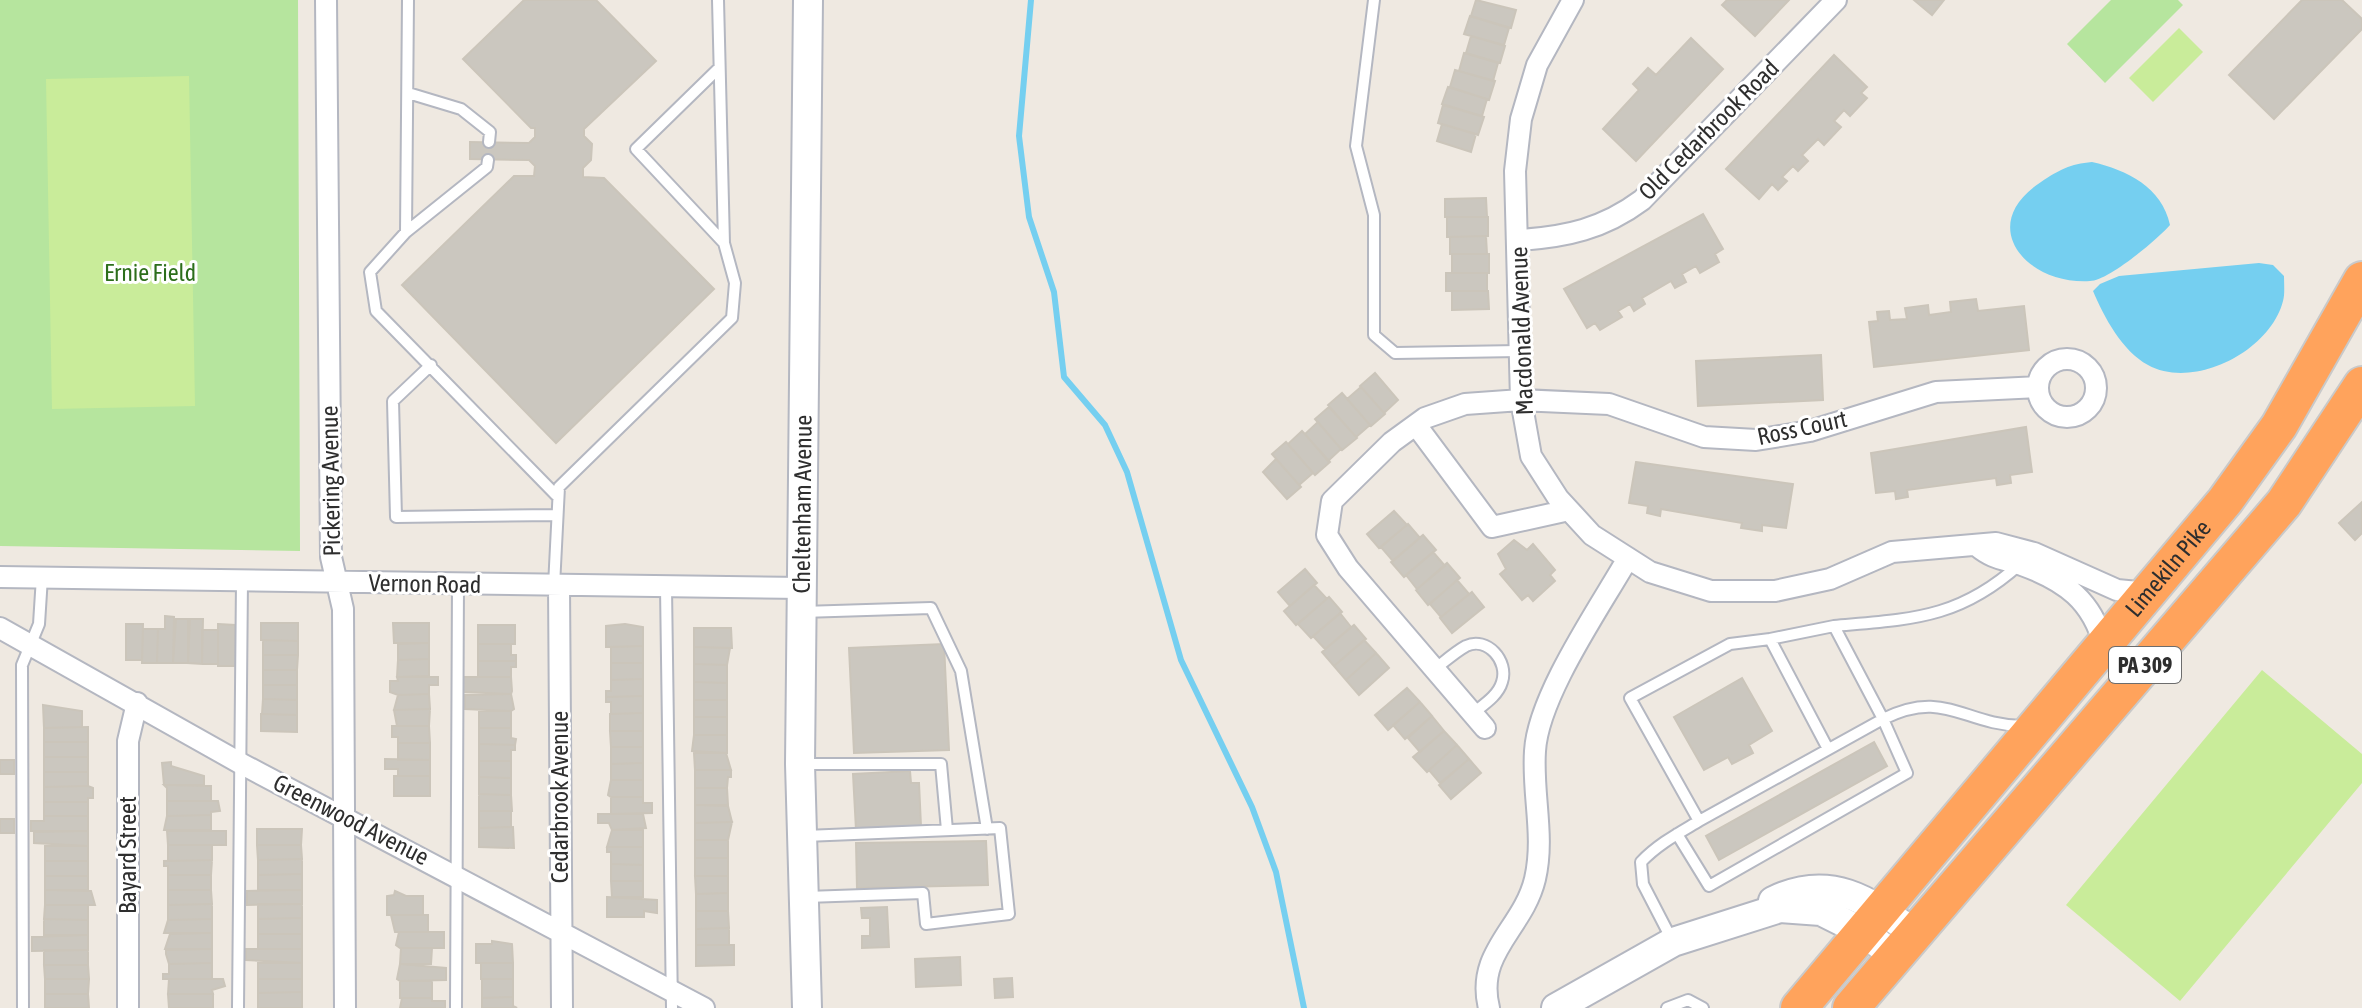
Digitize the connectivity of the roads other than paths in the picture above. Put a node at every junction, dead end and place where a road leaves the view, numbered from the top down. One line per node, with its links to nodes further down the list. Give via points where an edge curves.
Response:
1 (326, 0): 31 (street, Pickering Avenue, via 331,557)
2 (408, 0): 9 (lane)
3 (718, 0): 8 (lane)
4 (808, 0): 36 (main road, Cheltenham Avenue)
5 (1374, 0): 16 (lane, via 1356,146 1374,215 1374,335 1395,353)
6 (1573, 0): 13 (street, Macdonald Avenue, via 1537,65 1521,119 1515,171)
7 (1836, 0): 13 (street, Old Cedarbrook Road, via 1642,200 1577,234)
8 (719, 68): 14 (lane); 14 (lane, via 636,149)
9 (408, 93): 10 (lane, via 461,109 490,132); 12 (lane)
10 (489, 142)
11 (488, 160): 12 (lane, via 487,167)
12 (406, 232): 17 (lane, via 370,272 376,311)
13 (1519, 240): 16 (street, Macdonald Avenue)
14 (724, 243): 22 (lane, via 735,283 732,318 565,480)
15 (2362, 280): 35 (highway, Limekiln Pike / PA 309, via 2279,426)
16 (1519, 351): 20 (street, Macdonald Avenue)
17 (431, 365): 22 (lane); 24 (lane, via 393,401 396,517)
18 (2362, 385): 61 (highway, Limekiln Pike / PA 309, via 2284,503)
19 (2037, 387): 20 (street, Ross Court, via 1936,392 1810,431 1756,440 1704,437 1609,404)
20 (1521, 400): 21 (street, Ross Court, via 1465,404); 23 (street, Macdonald Avenue, via 1531,456)
21 (1416, 425): 23 (street, via 1492,527); 42 (street, Ross Court, via 1332,501 1327,535 1348,568)
22 (556, 495): 24 (lane)
23 (1569, 510): 26 (street, Macdonald Avenue, via 1592,535)
24 (557, 515): 33 (lane)
25 (1977, 546): 26 (street, Macdonald Avenue, via 1892,552 1830,579 1775,591 1711,591 1650,572); 27 (street, Macdonald Avenue, via 1990,558); 35 (street, Macdonald Avenue, via 1996,543 2034,553 2117,590)
26 (1628, 558): 71 (street, via 1555,684 1534,748 1539,838 1534,881 1487,965)
27 (2020, 564): 37 (lane, via 1995,587 1952,610); 41 (street, Macdonald Avenue, via 2073,591 2096,618)
28 (0, 577): 29 (street, Vernon Road)
29 (42, 577): 30 (street, Vernon Road); 40 (lane, via 39,624)
30 (242, 581): 31 (street, Vernon Road); 48 (lane)
31 (337, 582): 32 (street, Vernon Road); 50 (street, Pickering Avenue, via 343,609)
32 (458, 584): 33 (street, Vernon Road); 56 (lane)
33 (557, 586): 34 (street, Vernon Road); 59 (street, Cedarbrook Avenue)
34 (666, 588): 36 (street, Vernon Road); 62 (lane)
35 (2149, 593): 41 (highway, Limekiln Pike / PA 309)
36 (802, 600): 49 (main road, Cheltenham Avenue); 52 (lane, via 931,608 961,671)
37 (1834, 626): 39 (lane); 44 (lane)
38 (0, 628): 40 (street, Greenwood Avenue)
39 (1770, 639): 47 (lane); 51 (lane, via 1730,644 1630,698)
40 (31, 645): 43 (street, Greenwood Avenue); 63 (lane, via 22,665)
41 (2104, 645): 46 (highway, Limekiln Pike / PA 309)
42 (1435, 669): 45 (street, Ross Court); 45 (lane, via 1468,645 1499,655 1504,669 1497,693)
43 (137, 703): 48 (street, Greenwood Avenue); 64 (street, Bayard Street, via 128,741)
44 (1883, 719): 46 (lane, via 1907,707 1933,704 1997,725); 47 (lane); 54 (lane, via 1907,773 1709,886)
45 (1479, 721)
46 (2037, 725): 58 (highway, Limekiln Pike / PA 309)
47 (1828, 749): 51 (lane)
48 (240, 763): 50 (street, Greenwood Avenue); 65 (lane)
49 (800, 764): 53 (lane, via 941,764); 55 (main road, Cheltenham Avenue)
50 (344, 816): 56 (street, Greenwood Avenue); 66 (street, Pickering Avenue)
51 (1699, 821): 54 (lane)
52 (987, 829): 53 (lane); 57 (lane, via 1000,828 1009,914 926,924 923,893)
53 (947, 830): 55 (lane)
54 (1677, 834): 60 (lane, via 1641,862 1643,884)
55 (802, 836): 57 (main road, Cheltenham Avenue)
56 (455, 874): 59 (street, Greenwood Avenue); 67 (lane)
57 (804, 897): 70 (main road, Cheltenham Avenue)
58 (1873, 921): 60 (main road, via 1800,907 1760,912); 61 (main road); 75 (highway, PA 309)
59 (561, 932): 62 (street, Greenwood Avenue); 68 (street, Cedarbrook Avenue)
60 (1673, 942): 72 (main road)
61 (1905, 945): 76 (highway, PA 309)
62 (672, 1000): 69 (street, Greenwood Avenue)
63 (23, 1008)
64 (128, 1008)
65 (238, 1008)
66 (345, 1008)
67 (456, 1008)
68 (562, 1008)
69 (704, 1008)
70 (807, 1008)
71 (1489, 1008)
72 (1556, 1008)
73 (1667, 1008): 74 (lane, via 1688,1000)
74 (1703, 1008)
75 (1799, 1008)
76 (1851, 1008)

